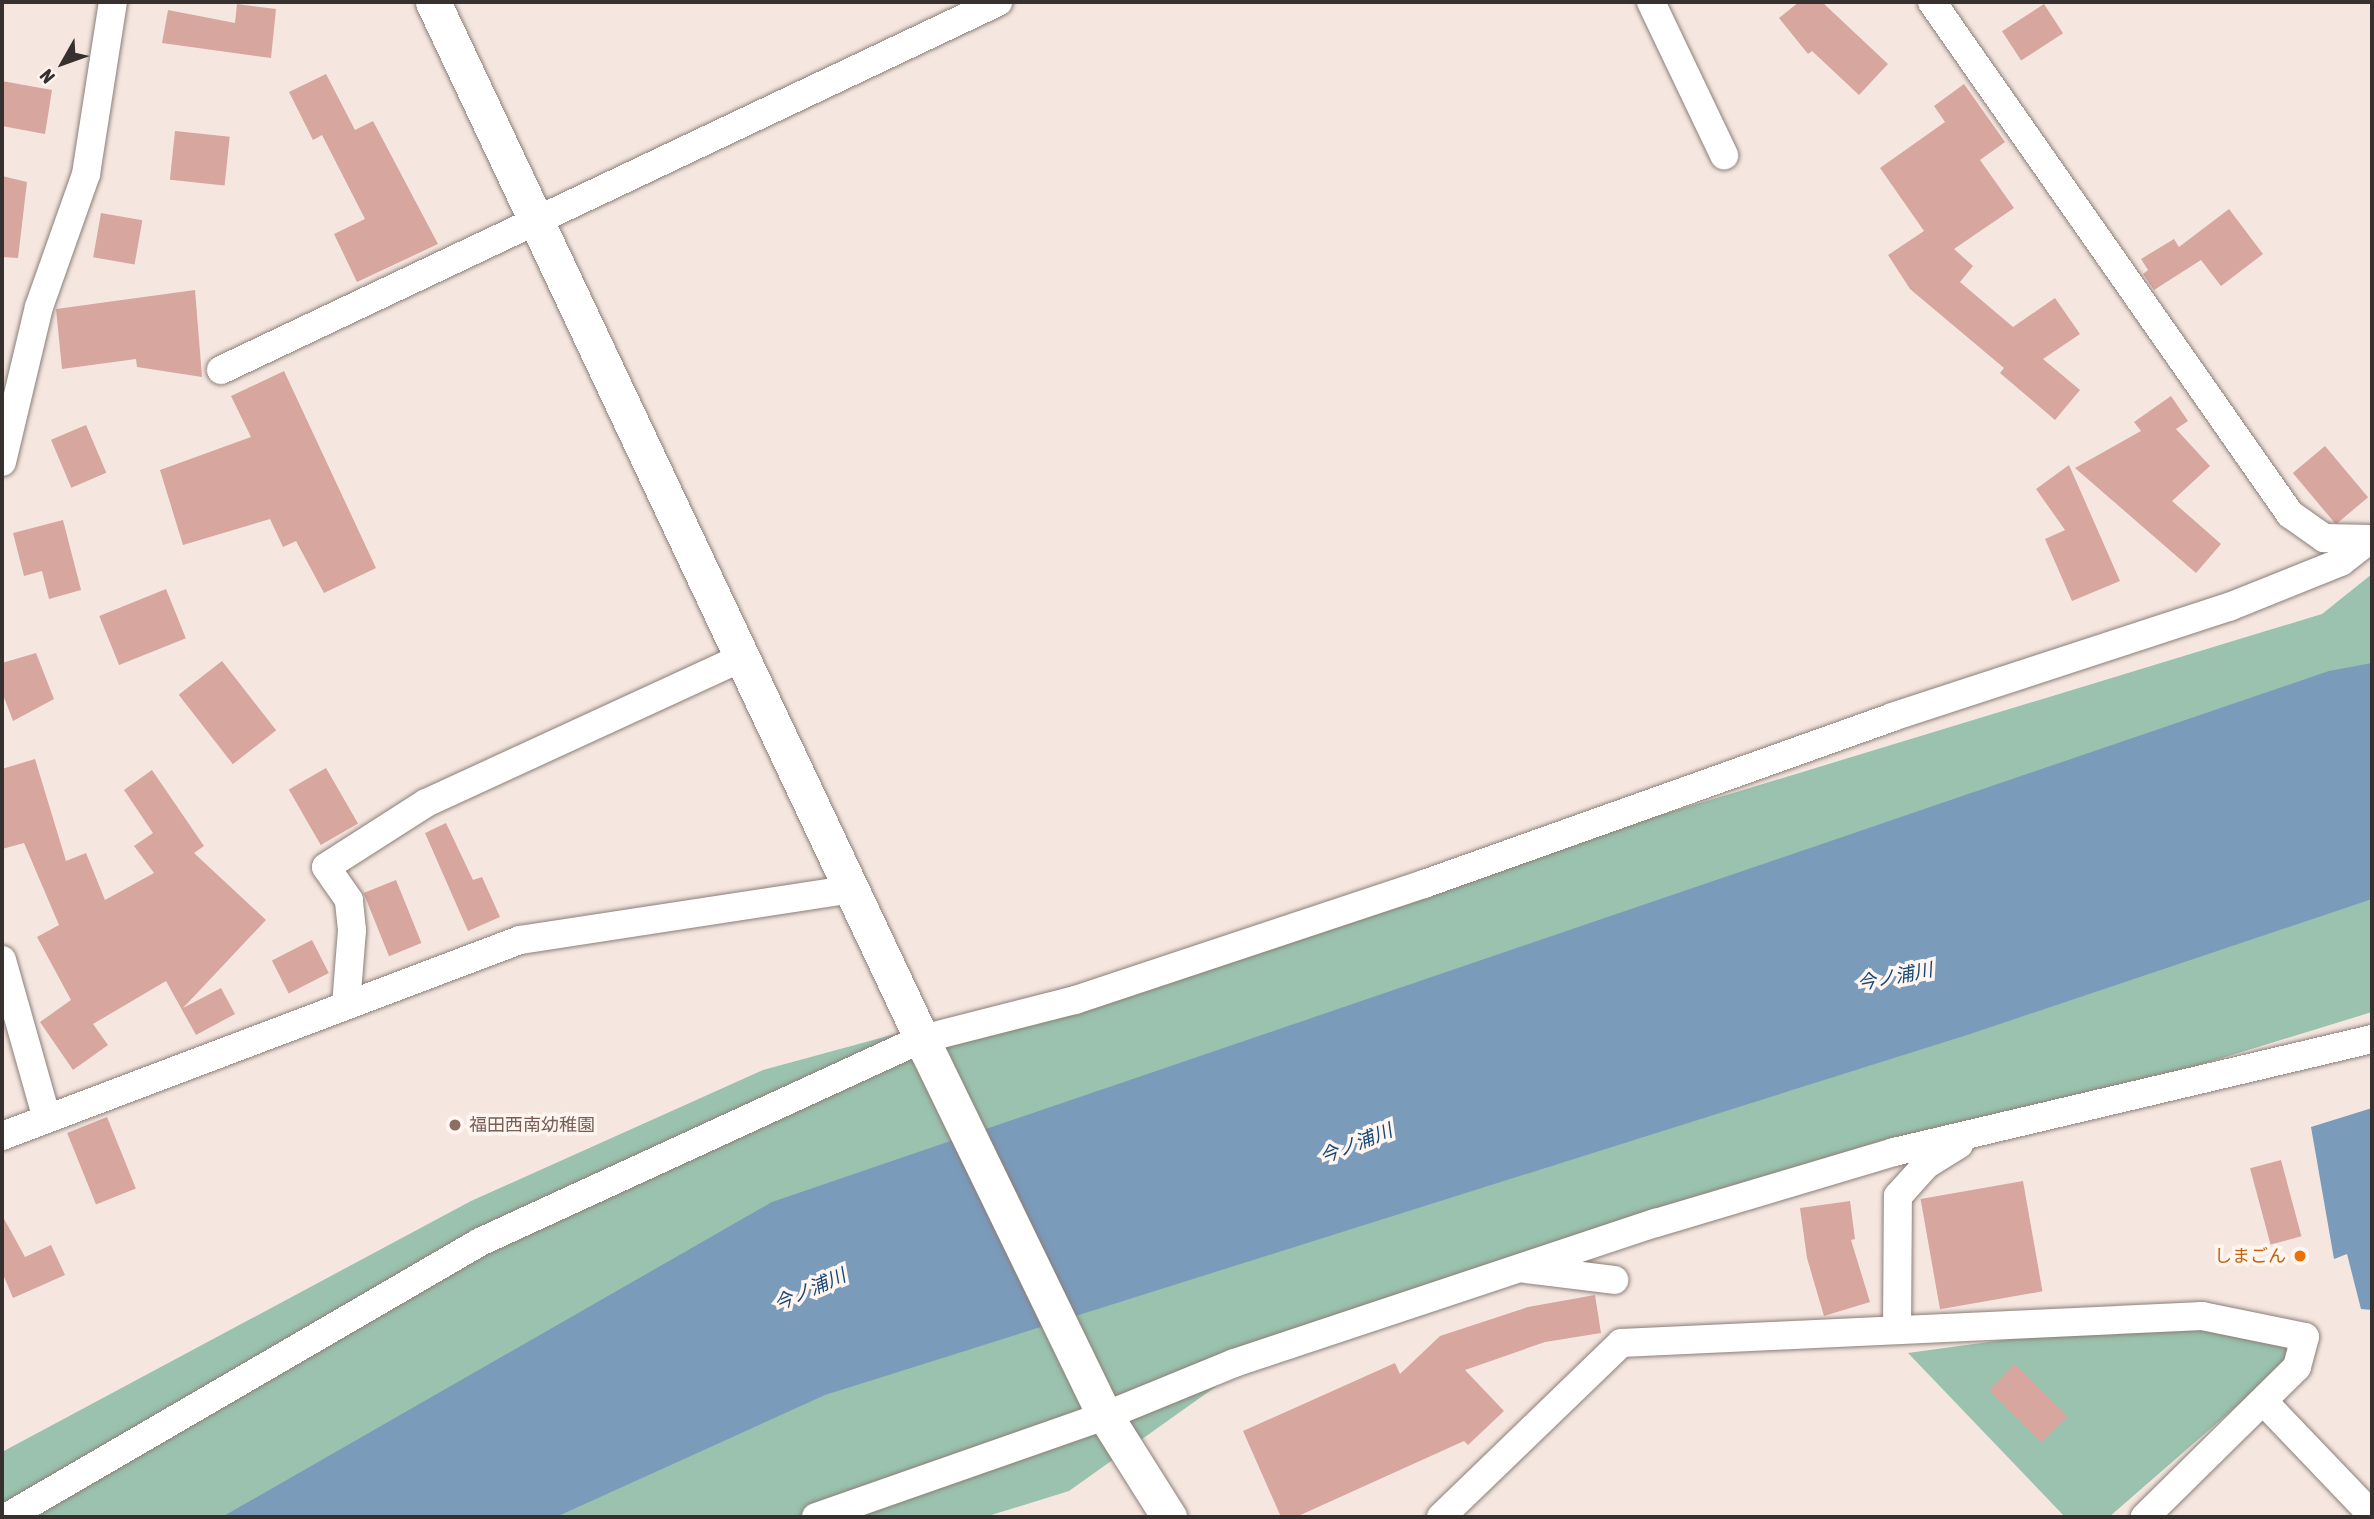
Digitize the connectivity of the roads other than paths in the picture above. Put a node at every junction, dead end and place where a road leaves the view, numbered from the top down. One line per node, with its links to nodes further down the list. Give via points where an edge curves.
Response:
1 (113, 2): 9 (street, via 86,174 38,307)
2 (433, 2): 7 (street)
3 (998, 2): 7 (street)
4 (1651, 2): 6 (street)
5 (1932, 2): 10 (street, via 2290,514 2324,538)
6 (1724, 155)
7 (538, 221): 8 (street); 11 (street)
8 (220, 370)
9 (2, 463)
10 (2370, 540): 16 (street, via 2341,562 2229,607 1892,717 1437,879 1075,1000)
11 (744, 657): 12 (street); 14 (street, via 426,803 326,867 349,900 352,930)
12 (854, 889): 14 (street, via 520,940); 16 (street)
13 (2, 960): 17 (street)
14 (346, 1005): 17 (street)
15 (2372, 1039): 18 (street)
16 (924, 1044): 24 (street); 26 (street, via 480,1242)
17 (46, 1116): 19 (street)
18 (1976, 1132): 20 (street, via 1894,1152); 22 (street, via 1926,1165 1898,1196)
19 (2, 1136)
20 (1519, 1268): 21 (street); 24 (street)
21 (1614, 1280)
22 (1897, 1330): 23 (street, via 2202,1316 2305,1338 2297,1367); 29 (street, via 1621,1343)
23 (2265, 1403): 25 (street); 30 (street)
24 (1103, 1412): 27 (street); 28 (street)
25 (2372, 1515)
26 (7, 1517)
27 (816, 1517)
28 (1169, 1517)
29 (1441, 1517)
30 (2145, 1517)

